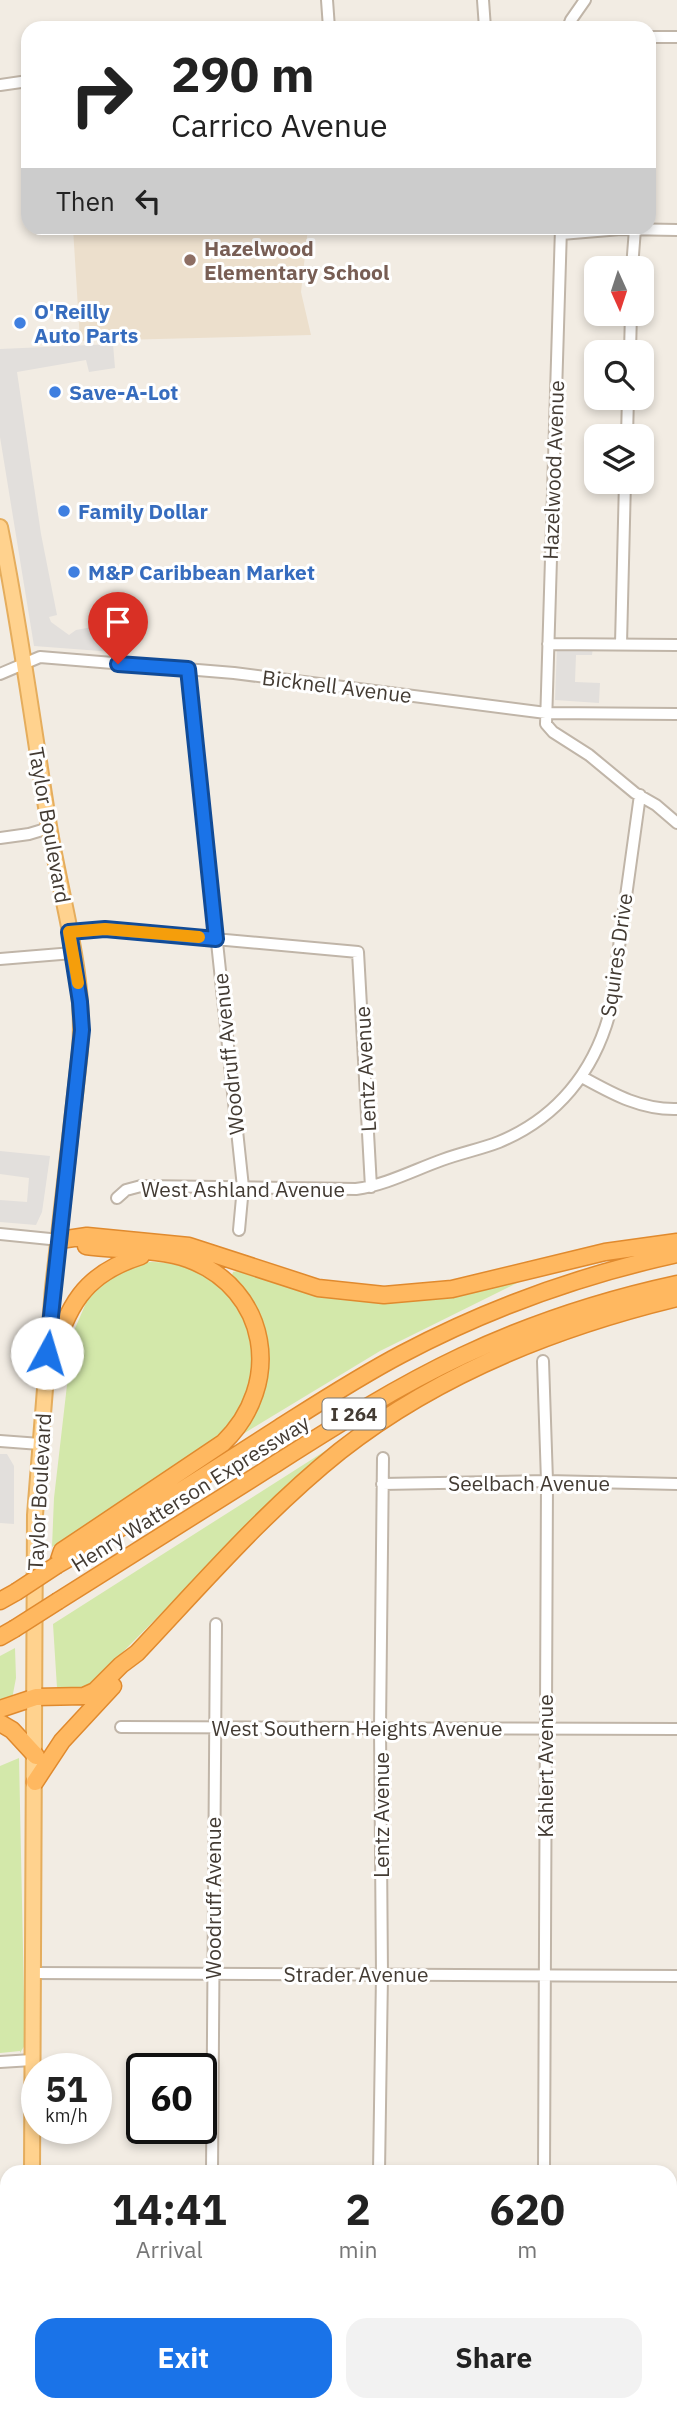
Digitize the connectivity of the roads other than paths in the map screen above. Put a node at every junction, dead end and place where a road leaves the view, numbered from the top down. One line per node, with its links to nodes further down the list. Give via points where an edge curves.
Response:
1 (327, 0): 4 (street)
2 (483, 0): 5 (street)
3 (585, 0): 6 (street)
4 (328, 21)
5 (484, 21)
6 (571, 21)
7 (656, 37): 8 (street)
8 (677, 37)
9 (21, 82): 10 (street)
10 (0, 85)
11 (656, 230): 12 (street)
12 (677, 230)
13 (561, 235): 19 (street, Hazelwood Avenue)
14 (635, 235): 15 (street)
15 (633, 256)
16 (625, 494): 20 (street)
17 (0, 527): 18 (main road, Taylor Boulevard)
18 (3, 555): 22 (main road, Taylor Boulevard)
19 (548, 643): 20 (street); 25 (street, Hazelwood Avenue)
20 (621, 644): 21 (street)
21 (677, 645)
22 (24, 665): 23 (street, Bicknell Avenue, via 40,657); 24 (street, Bicknell Avenue); 29 (main road, Taylor Boulevard)
23 (188, 669): 25 (street, Bicknell Avenue); 32 (street, Woodruff Avenue)
24 (0, 674)
25 (545, 713): 26 (street, Bicknell Avenue); 27 (street, via 546,724 554,732)
26 (677, 714)
27 (640, 795): 28 (street); 35 (street, Squires Drive, via 610,1012)
28 (677, 823)
29 (49, 828): 30 (street); 31 (main road, Taylor Boulevard)
30 (0, 838)
31 (69, 932): 32 (street, via 105,929); 33 (main road, Taylor Boulevard)
32 (216, 939): 37 (street, Woodruff Avenue); 38 (street, Lentz Avenue, via 358,952)
33 (73, 953): 34 (street); 42 (main road, Taylor Boulevard, via 82,1030)
34 (0, 959)
35 (582, 1077): 36 (street, via 632,1102); 38 (street, Squires Drive, via 548,1114 516,1133)
36 (677, 1109)
37 (243, 1187): 38 (street, West Ashland Avenue); 39 (street, West Ashland Avenue, via 141,1186); 40 (street, Woodruff Avenue)
38 (372, 1187)
39 (117, 1198)
40 (239, 1230)
41 (0, 1234): 42 (street)
42 (60, 1240): 43 (highway, via 87,1236 189,1246 317,1288 384,1295 452,1289 605,1252); 44 (highway); 49 (main road, Taylor Boulevard)
43 (677, 1241)
44 (150, 1253): 49 (highway, via 117,1264 87,1286 66,1319); 56 (highway, via 202,1265 239,1296 260,1341 257,1391 241,1424 223,1443 62,1551)
45 (677, 1254): 56 (highway, Henry Watterson Expressway / I 264, via 579,1279 520,1300 402,1354)
46 (677, 1284): 59 (highway, Henry Watterson Expressway / I 264, bridge, via 549,1320 420,1377)
47 (677, 1298): 60 (highway, via 579,1326 493,1360 430,1391 368,1430 286,1497)
48 (543, 1361): 53 (street, Kahlert Avenue)
49 (45, 1375): 51 (main road, Taylor Boulevard)
50 (0, 1441): 51 (street)
51 (40, 1444): 61 (main road, Taylor Boulevard, via 34,1560)
52 (383, 1458): 54 (street, Lentz Avenue)
53 (547, 1481): 54 (street, Seelbach Avenue); 55 (street, Seelbach Avenue); 67 (street, Kahlert Avenue)
54 (382, 1484): 66 (street, Lentz Avenue)
55 (677, 1484)
56 (57, 1566): 57 (highway, Henry Watterson Expressway / I 264, bridge)
57 (0, 1601)
58 (216, 1624): 65 (street, Woodruff Avenue)
59 (7, 1633)
60 (137, 1654): 61 (highway, via 84,1696); 70 (highway, via 128,1670 62,1741)
61 (36, 1697): 62 (highway); 69 (main road, Taylor Boulevard)
62 (0, 1709)
63 (0, 1723): 69 (highway)
64 (121, 1727): 65 (street, West Southern Heights Avenue)
65 (214, 1727): 66 (street, West Southern Heights Avenue); 72 (street, Woodruff Avenue)
66 (380, 1728): 67 (street, West Southern Heights Avenue); 73 (street, Lentz Avenue)
67 (546, 1729): 68 (street, West Southern Heights Avenue); 74 (street, Kahlert Avenue)
68 (677, 1729)
69 (36, 1756): 70 (main road, Taylor Boulevard)
70 (35, 1782): 71 (main road, Taylor Boulevard)
71 (34, 1973): 72 (street, Strader Avenue); 76 (main road, Taylor Boulevard)
72 (213, 1973): 73 (street, Strader Avenue); 81 (street, Woodruff Avenue)
73 (382, 1975): 74 (street, Strader Avenue); 82 (street, Lentz Avenue)
74 (544, 1976): 75 (street, Strader Avenue); 83 (street, Kahlert Avenue)
75 (677, 1976)
76 (32, 2053)
77 (21, 2061): 78 (street)
78 (0, 2062)
79 (32, 2144): 80 (main road, Taylor Boulevard)
80 (32, 2165)
81 (212, 2165)
82 (379, 2165)
83 (544, 2165)

